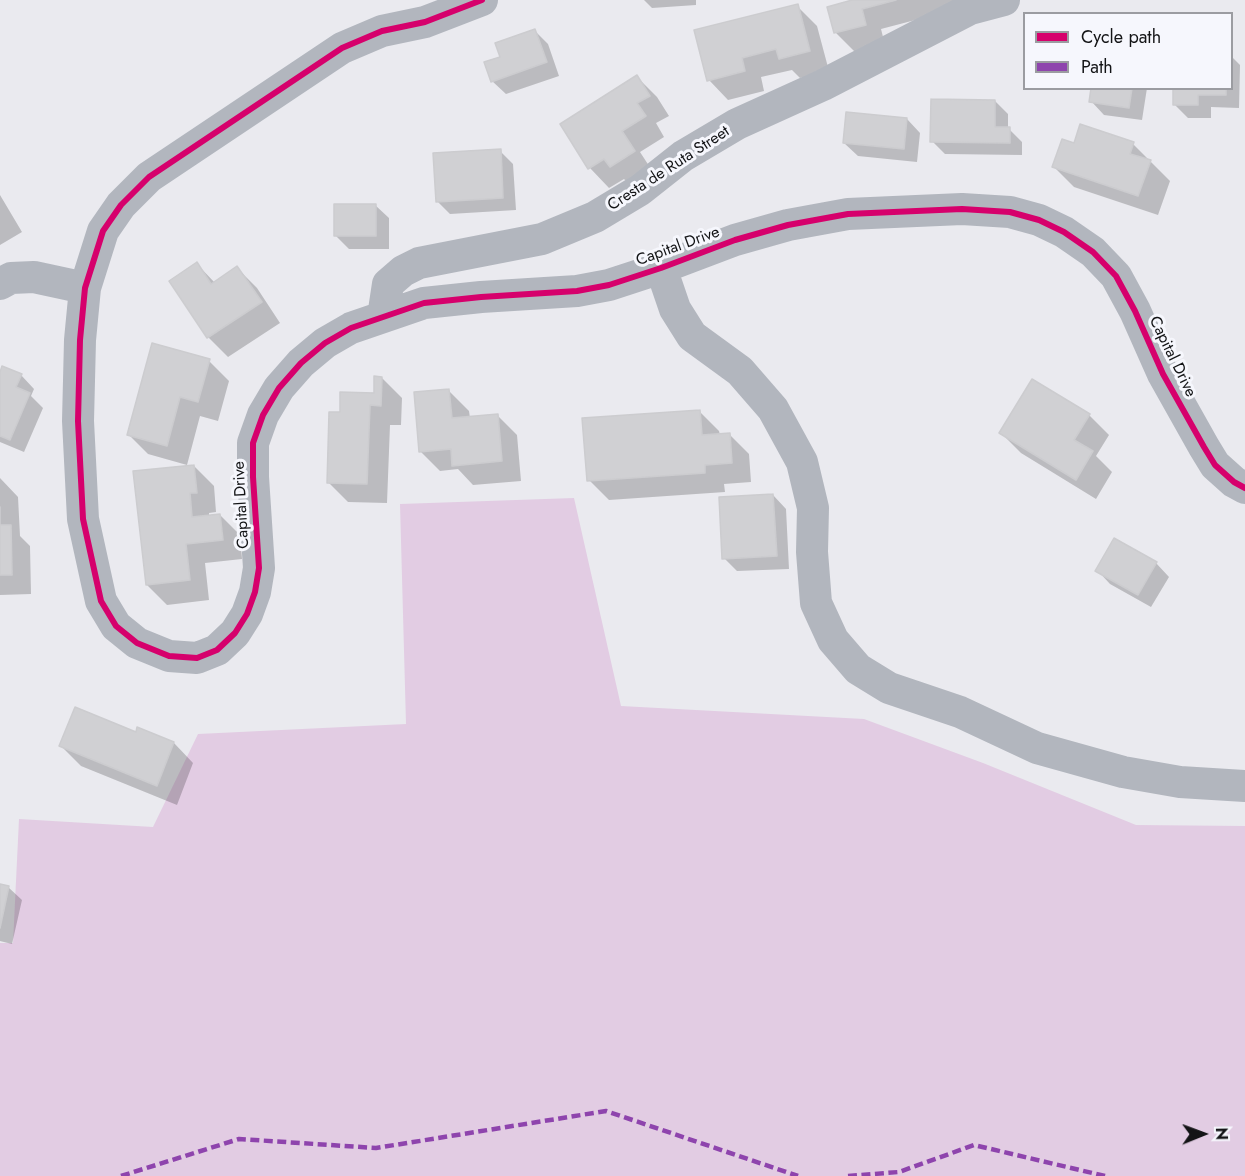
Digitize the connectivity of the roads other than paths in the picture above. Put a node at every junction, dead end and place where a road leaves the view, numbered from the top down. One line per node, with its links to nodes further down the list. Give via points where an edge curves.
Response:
1 (482, 0): 5 (street, Capital Drive, via 425,22 382,31 342,48 149,177 121,205 103,231)
2 (1004, 0): 6 (street, Cresta de Ruta Street, via 970,9 823,86 737,124 682,156 640,190 595,217 542,239 419,262 388,284)
3 (661, 268): 6 (street, Capital Drive, via 577,291 424,303); 7 (street, Capital Drive, via 735,240 848,214 962,209 1010,212 1039,220 1093,252 1116,276 1163,374 1204,447 1215,465); 8 (street, via 675,309 692,336 740,371 773,409 802,462 813,508 816,603 833,640 858,669 889,688 960,712 1037,748 1123,772 1180,782)
4 (0, 284): 5 (street, via 11,278 34,277)
5 (85, 288): 6 (street, Capital Drive, via 78,421 83,519 93,569 101,601 116,626 137,644 169,656 197,658 217,650 248,614 259,568 253,443 279,388 325,343)
6 (383, 316)
7 (1245, 488)
8 (1245, 786)

